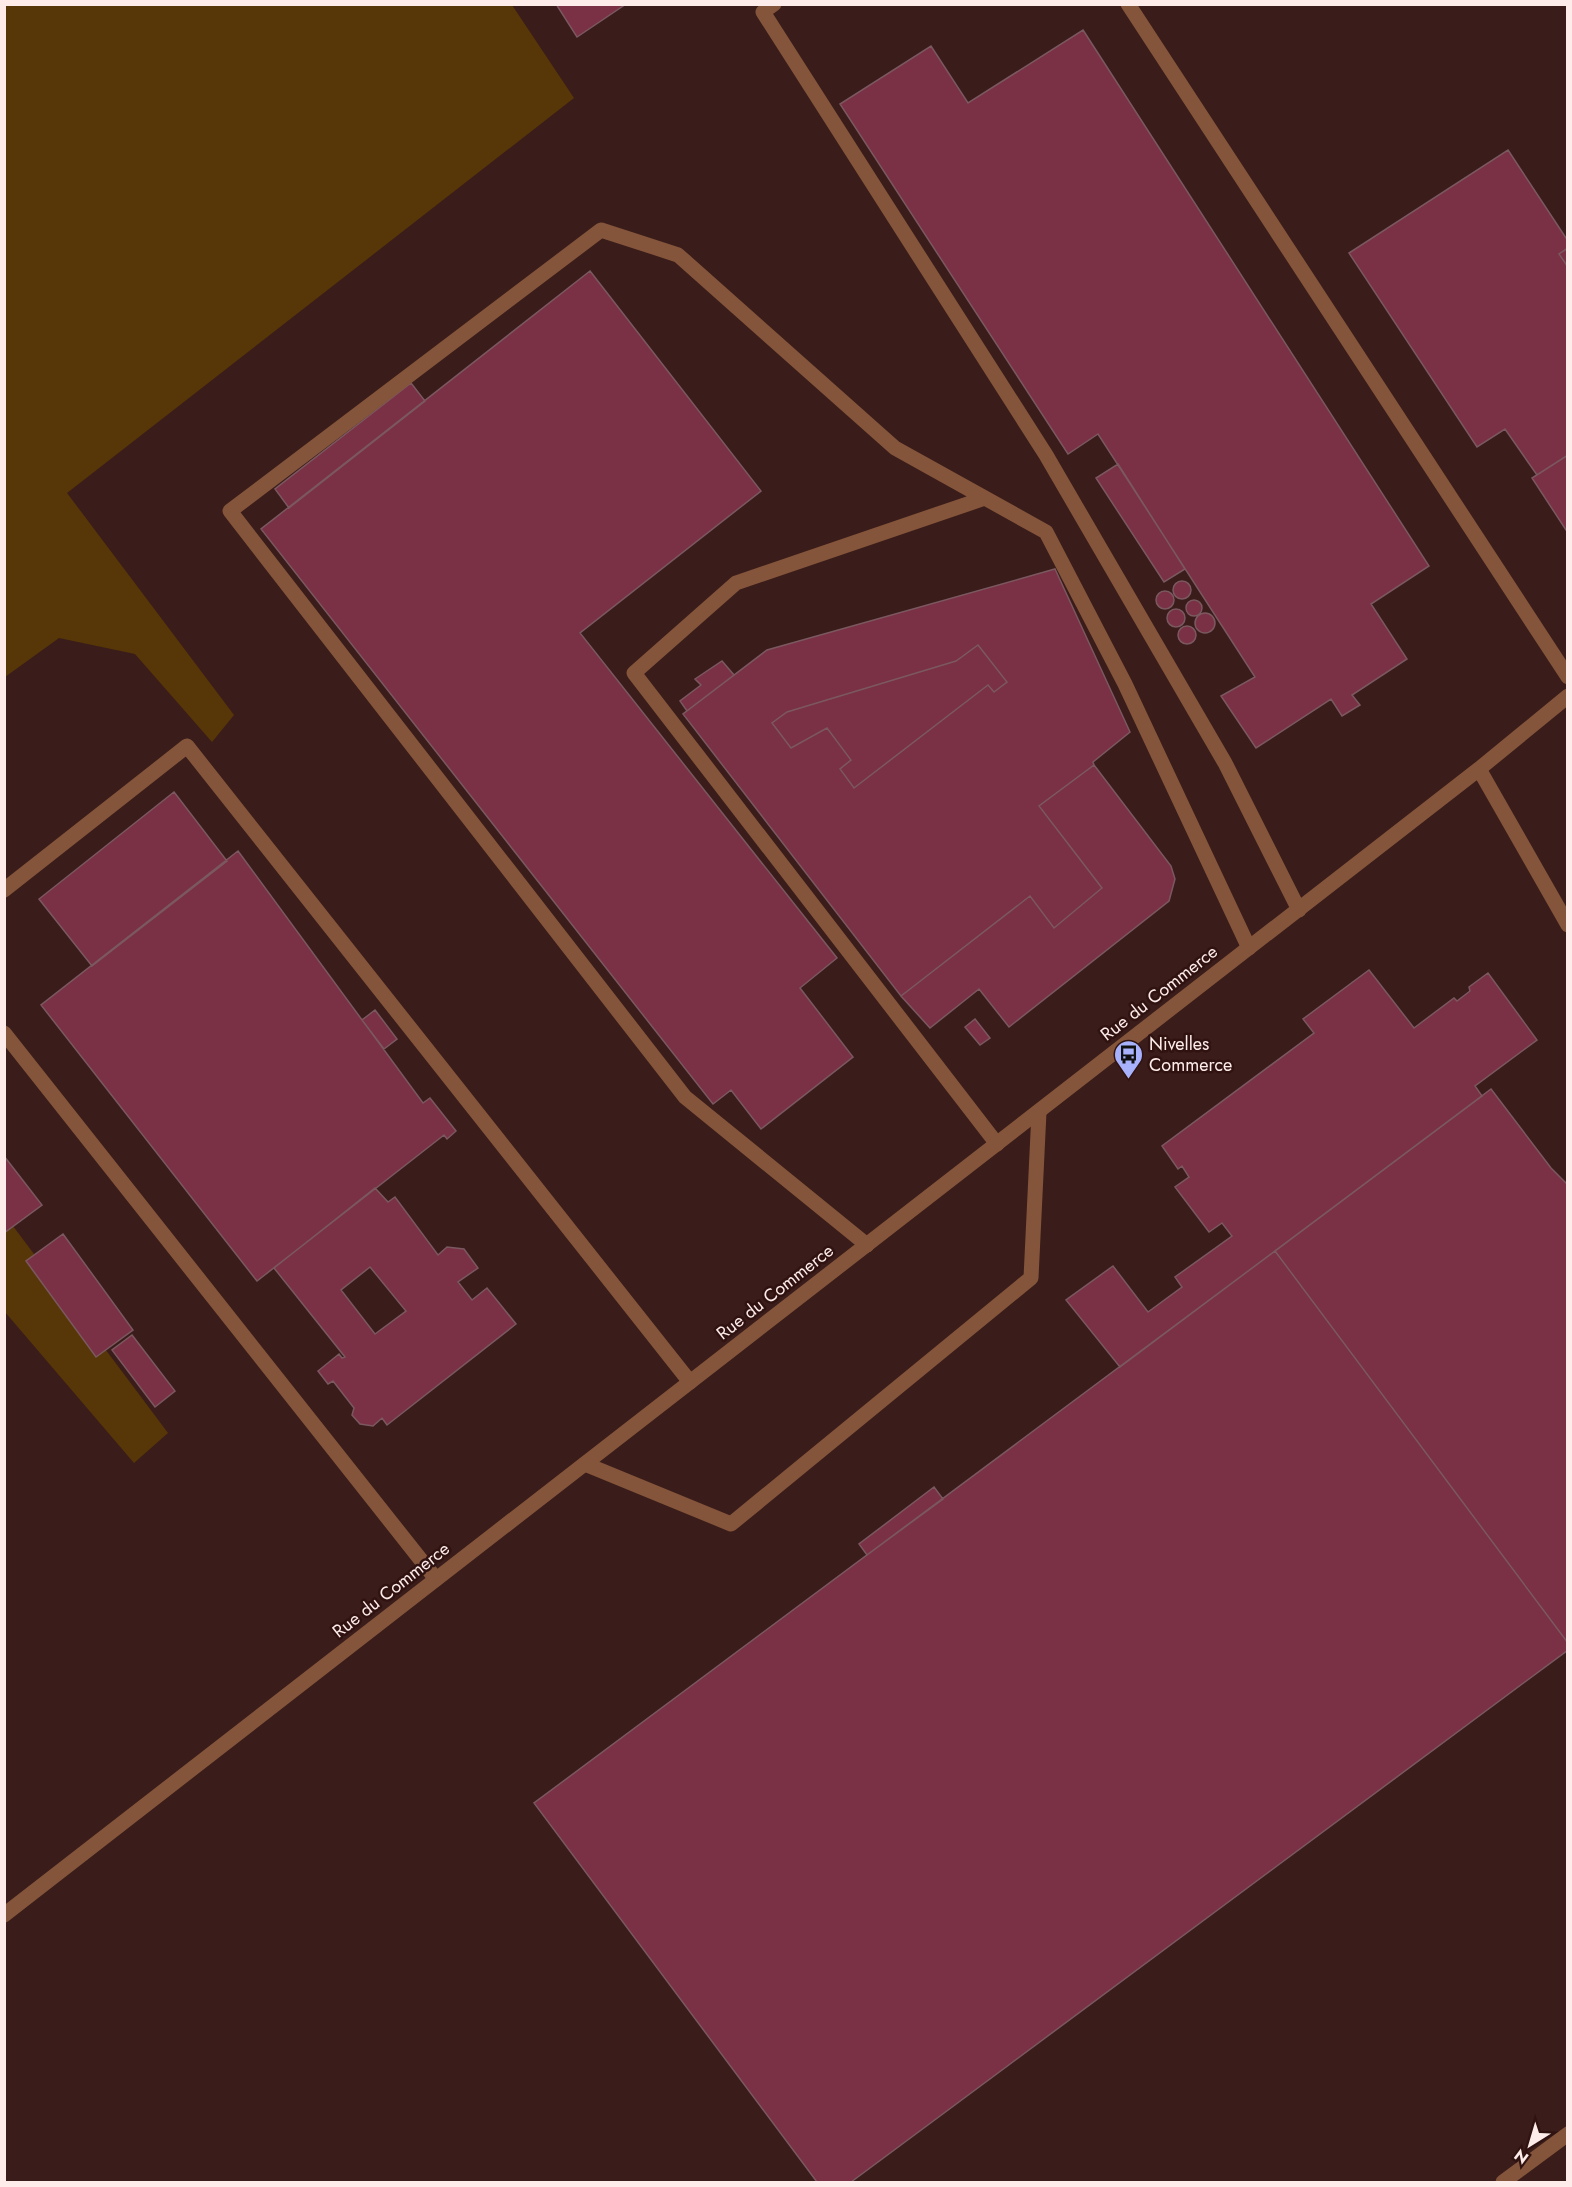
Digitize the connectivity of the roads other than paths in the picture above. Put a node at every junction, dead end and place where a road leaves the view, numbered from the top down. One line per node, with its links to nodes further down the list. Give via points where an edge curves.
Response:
1 (774, 4): 8 (street, via 763,12 1046,455 1225,763)
2 (1128, 4): 4 (street)
3 (985, 498): 10 (street, via 1046,532 1125,684); 13 (street, via 736,583 634,673); 14 (street, via 895,448 678,255 601,230 230,511 685,1097)
4 (1568, 677)
5 (1568, 696): 6 (street, Rue du Commerce)
6 (1479, 769): 8 (street, Rue du Commerce); 9 (street)
7 (4, 890): 15 (street, via 187,746)
8 (1299, 910): 10 (street, Rue du Commerce)
9 (1568, 925)
10 (1249, 948): 12 (street, Rue du Commerce)
11 (4, 1033): 17 (street)
12 (1039, 1112): 13 (street, Rue du Commerce); 16 (street, via 1031,1278 730,1524)
13 (997, 1144): 14 (street, Rue du Commerce)
14 (867, 1245): 15 (street, Rue du Commerce)
15 (690, 1382): 16 (street, Rue du Commerce)
16 (585, 1464): 17 (street, Rue du Commerce)
17 (436, 1580): 18 (street, Rue du Commerce)
18 (4, 1915)
19 (1568, 2134): 20 (street)
20 (1503, 2182)

